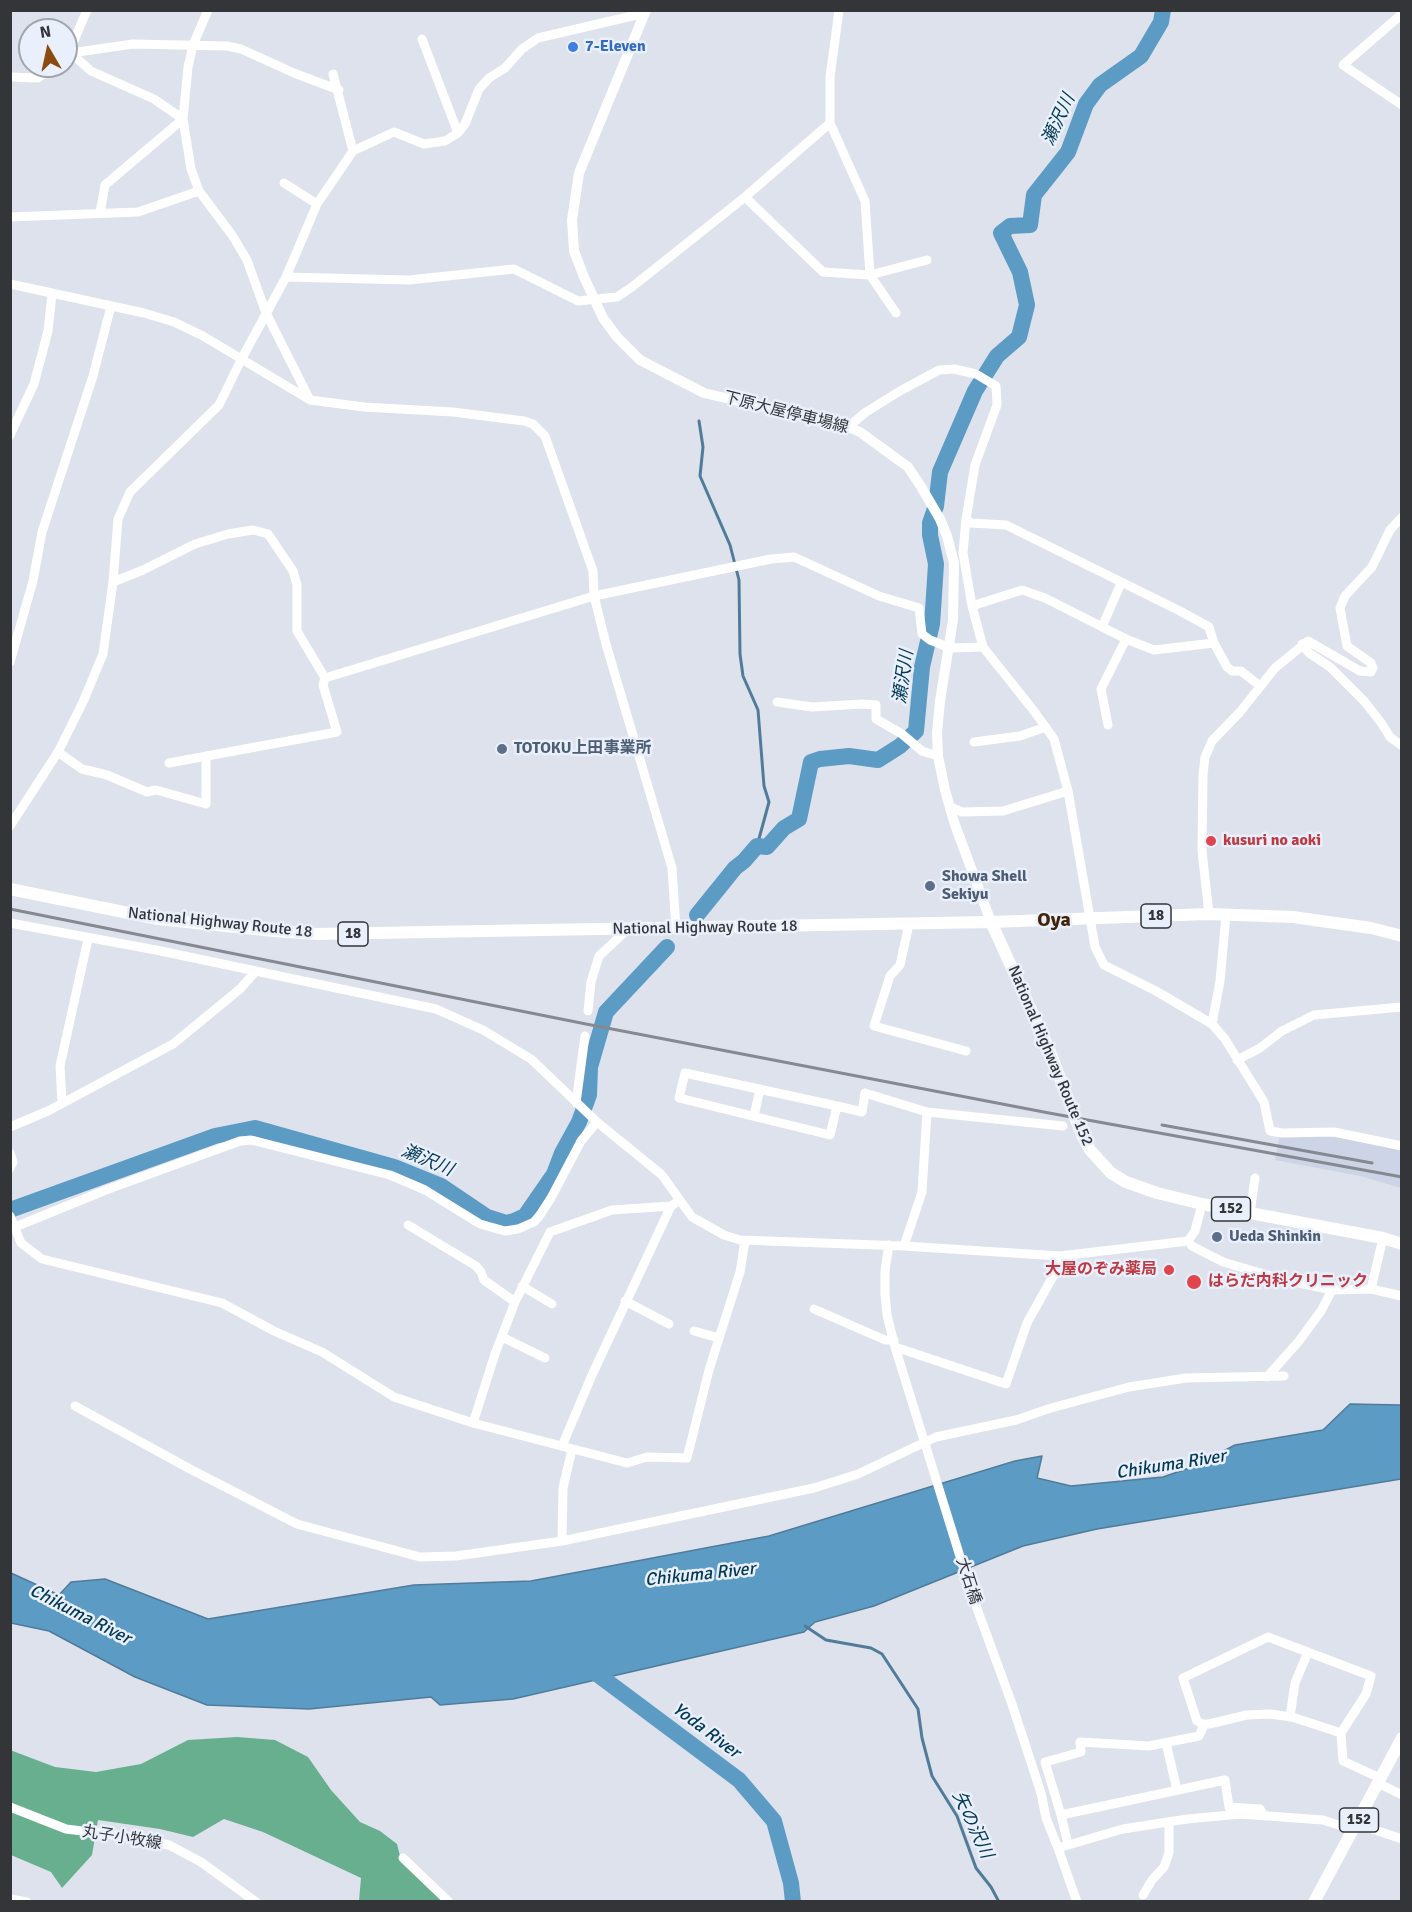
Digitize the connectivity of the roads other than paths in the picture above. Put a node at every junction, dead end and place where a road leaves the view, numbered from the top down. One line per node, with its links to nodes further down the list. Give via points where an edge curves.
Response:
1 (87, 10): 6 (street)
2 (208, 10): 8 (street)
3 (839, 10): 15 (street, via 830,77)
4 (645, 12): 16 (street, via 538,38 479,89); 29 (main road, 下原大屋停車場線, via 579,173 572,220 574,251)
5 (1401, 14): 13 (street, via 1343,64)
6 (78, 31)
7 (422, 39): 16 (street)
8 (193, 45): 9 (street, via 133,44); 12 (street, via 241,49); 14 (street)
9 (78, 53)
10 (78, 62): 14 (street, via 154,99)
11 (333, 74): 12 (street)
12 (339, 90): 17 (street)
13 (1401, 105)
14 (183, 119): 19 (street, via 191,169); 22 (street, via 105,185)
15 (830, 123): 20 (street); 25 (street, via 865,201)
16 (458, 133): 17 (street, via 445,141 424,144 394,132)
17 (353, 151): 21 (street)
18 (284, 183): 21 (street)
19 (199, 191): 22 (street, via 138,212); 31 (street, via 246,260)
20 (745, 197): 25 (street, via 823,272); 29 (street, via 617,297)
21 (317, 204): 26 (street)
22 (100, 213): 23 (street)
23 (10, 217)
24 (927, 260): 25 (street)
25 (870, 274): 32 (street)
26 (286, 277): 29 (street, via 408,280 514,269 578,301); 31 (street)
27 (10, 284): 28 (street)
28 (52, 294): 30 (street); 36 (street, via 48,331 34,384)
29 (592, 299): 35 (main road, 下原大屋停車場線, via 617,337 640,360 674,379 704,393)
30 (111, 306): 33 (street, via 174,322); 49 (street, via 93,376 42,532)
31 (266, 313): 33 (street); 34 (street)
32 (896, 313)
33 (241, 360): 34 (street); 39 (street, via 219,405 130,492 118,519)
34 (310, 400): 41 (street, via 453,412 533,424 545,436 593,572)
35 (848, 427): 38 (street, via 866,412 939,370 976,374 996,386 998,405 975,465); 48 (main road, 下原大屋停車場線, via 908,467 940,519 954,563)
36 (10, 435)
37 (1401, 517): 46 (street, via 1372,567 1345,596 1340,608 1347,646 1371,663 1371,672 1360,671 1308,641)
38 (966, 519): 40 (street, via 971,523 1006,525); 42 (street, via 963,553)
39 (113, 582): 50 (street, via 195,544 253,530 268,534 293,571 297,585 297,631); 57 (street, via 103,654)
40 (1121, 583): 43 (street); 45 (street, via 1209,627)
41 (594, 596): 48 (street, via 794,557 879,596 919,608 922,634); 50 (street); 71 (street, via 672,868)
42 (972, 606): 43 (street, via 1022,590); 47 (street)
43 (1102, 627): 44 (street)
44 (1126, 639): 45 (street, via 1154,650); 53 (street, via 1101,689)
45 (1215, 643): 51 (street, via 1227,667 1240,671)
46 (1302, 644): 51 (street); 56 (street, via 1365,702)
47 (983, 647): 48 (street); 54 (street)
48 (950, 648): 59 (main road, 下原大屋停車場線, via 940,701)
49 (10, 662)
50 (325, 678): 58 (street, via 323,685 336,732)
51 (1260, 687): 65 (street, via 1212,741 1205,757 1202,851)
52 (777, 702): 59 (street, via 812,707 876,705 876,719 922,751)
53 (1108, 725)
54 (1046, 727): 55 (street, via 1020,736); 61 (street, via 1054,739)
55 (974, 742)
56 (1401, 746)
57 (58, 752): 58 (street, via 82,769 147,792 156,790 206,804); 63 (street)
58 (206, 756): 60 (street)
59 (938, 756): 62 (main road, 下原大屋停車場線)
60 (169, 763)
61 (1068, 791): 62 (street, via 1003,812 962,812); 67 (street)
62 (950, 807): 68 (main road, 下原大屋停車場線)
63 (10, 826)
64 (10, 889): 72 (highway, National Highway Route 18 / 18, via 158,919 285,932)
65 (1209, 914): 66 (highway, National Highway Route 18 / 18); 67 (highway, National Highway Route 18 / 18)
66 (1226, 915): 73 (highway, National Highway Route 18 / 18, via 1293,917); 78 (street)
67 (1091, 918): 68 (highway, National Highway Route 18 / 18); 78 (street, via 1095,947 1104,965)
68 (991, 922): 70 (highway, National Highway Route 18 / 18); 96 (highway, National Highway Route 152 / 152, via 1090,1150 1111,1173 1126,1182)
69 (10, 923): 74 (street)
70 (909, 924): 71 (highway, National Highway Route 18 / 18); 80 (street, via 900,965 890,976 873,1026)
71 (676, 929): 72 (highway, National Highway Route 18 / 18)
72 (627, 930): 77 (street, via 599,956)
73 (1401, 936)
74 (88, 939): 75 (street); 83 (street, via 60,1066)
75 (255, 972): 83 (street, via 173,1044); 84 (street, via 436,1009 483,1030 531,1059)
76 (1401, 1008): 81 (street, via 1314,1015)
77 (588, 1011)
78 (1212, 1024): 81 (street)
79 (585, 1036): 84 (street)
80 (966, 1051)
81 (1238, 1060): 91 (street, via 1264,1102 1270,1131 1334,1132)
82 (760, 1089): 85 (street); 87 (street); 87 (street, via 685,1073 680,1098)
83 (62, 1103): 90 (street)
84 (578, 1104): 88 (street)
85 (837, 1106): 86 (street, via 862,1112 865,1093); 87 (street, via 830,1135)
86 (927, 1112): 89 (street); 106 (street, via 922,1192)
87 (754, 1116)
88 (594, 1119): 95 (street, via 662,1175); 99 (street, via 540,1215 518,1229 505,1231 480,1224 425,1190 390,1175 251,1140)
89 (1063, 1126)
90 (10, 1127)
91 (1401, 1146)
92 (10, 1153): 93 (street)
93 (10, 1168)
94 (1255, 1178): 98 (street)
95 (680, 1200): 97 (street); 102 (street, via 692,1217 706,1227)
96 (1202, 1204): 98 (highway, National Highway Route 152 / 152); 103 (street, via 1195,1231)
97 (671, 1206): 108 (street, via 612,1210 550,1232); 112 (street)
98 (1250, 1212): 101 (highway, National Highway Route 152 / 152)
99 (12, 1221): 125 (street, via 21,1243 42,1259 222,1303 322,1352 394,1397)
100 (408, 1225): 113 (street, via 476,1266 484,1280)
101 (1383, 1238): 104 (highway, National Highway Route 152 / 152); 109 (street)
102 (745, 1240): 105 (street); 119 (street, via 740,1272)
103 (1188, 1241): 107 (street); 110 (street, via 1223,1262)
104 (1401, 1244)
105 (889, 1245): 106 (street); 120 (street, 大石橋, via 885,1294)
106 (904, 1246): 107 (street)
107 (1060, 1256): 120 (street, via 1057,1269 1027,1323 1006,1384)
108 (522, 1286): 113 (street); 114 (street)
109 (1371, 1289): 110 (street); 111 (street)
110 (1332, 1290): 123 (street, via 1299,1341)
111 (1401, 1296)
112 (625, 1301): 116 (street); 127 (street, via 578,1407 566,1440)
113 (515, 1302): 118 (street)
114 (552, 1304)
115 (814, 1309): 120 (street)
116 (669, 1324)
117 (694, 1331): 119 (street)
118 (502, 1337): 121 (street); 125 (street)
119 (719, 1338): 127 (street, via 687,1458 647,1457 627,1462)
120 (895, 1343): 126 (street, 大石橋)
121 (545, 1358)
122 (1284, 1376): 123 (street)
123 (1267, 1377): 126 (street, via 1186,1378 1129,1387)
124 (75, 1406): 128 (street, via 288,1519 320,1530 420,1557 456,1556)
125 (473, 1423): 127 (street)
126 (925, 1442): 128 (street, via 858,1474 814,1488); 145 (street, 大石橋)
127 (567, 1448): 128 (street)
128 (562, 1541)
129 (1308, 1652): 130 (street, via 1295,1683); 131 (street, via 1268,1637 1183,1678 1197,1721); 132 (street, via 1371,1676 1366,1694)
130 (1290, 1717): 131 (street, via 1247,1715); 132 (street)
131 (1204, 1725): 134 (street, via 1199,1737)
132 (1341, 1733): 135 (street, via 1343,1761)
133 (1401, 1738): 135 (highway, 152)
134 (1166, 1743): 136 (street); 139 (street, via 1149,1746 1080,1742 1081,1752 1045,1762)
135 (1379, 1781): 137 (street); 142 (highway, 152)
136 (1176, 1790): 139 (street); 140 (street, via 1225,1780 1229,1807 1260,1809)
137 (1401, 1795)
138 (10, 1807): 150 (street, 丸子小牧線, via 66,1829 169,1845 201,1862)
139 (1061, 1815): 144 (street)
140 (1264, 1816): 141 (street, via 1240,1814); 142 (street, via 1323,1820)
141 (1169, 1822): 144 (street); 147 (street, via 1169,1853 1164,1867)
142 (1356, 1827): 143 (street); 153 (highway, 152)
143 (1401, 1839)
144 (1068, 1844): 145 (street)
145 (1058, 1848): 152 (street, 大石橋)
146 (403, 1858): 151 (street)
147 (1143, 1895)
148 (10, 1899): 149 (street)
149 (27, 1902)
150 (256, 1902)
151 (449, 1902)
152 (1077, 1902)
153 (1314, 1902)

